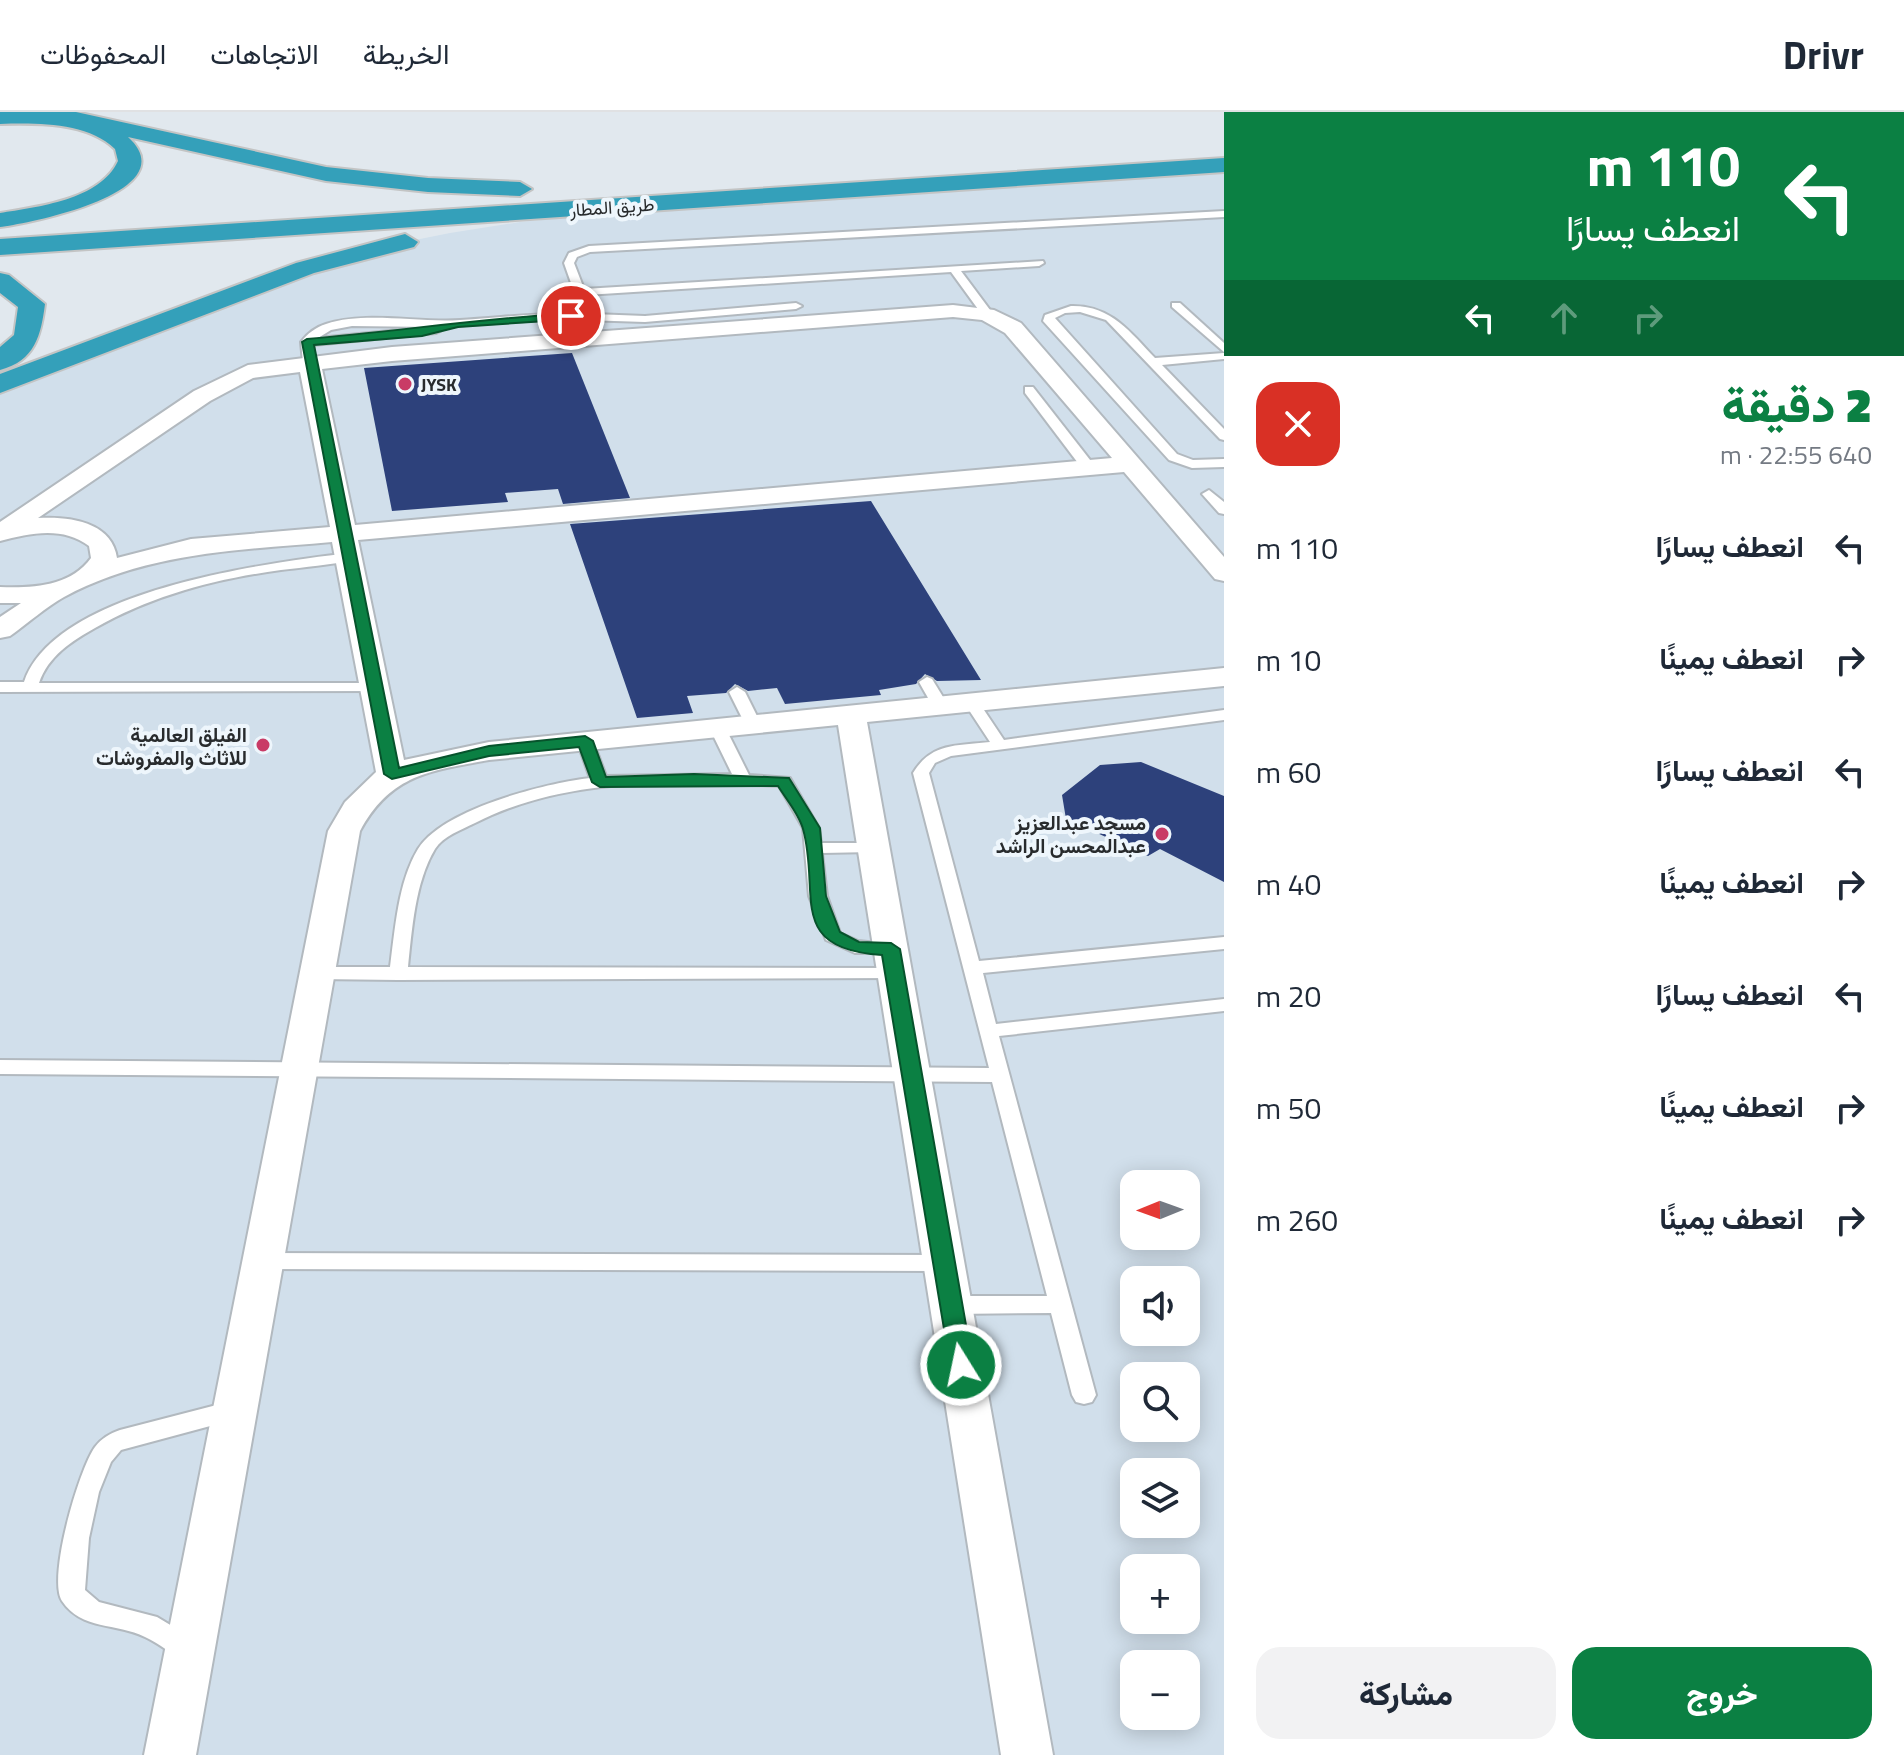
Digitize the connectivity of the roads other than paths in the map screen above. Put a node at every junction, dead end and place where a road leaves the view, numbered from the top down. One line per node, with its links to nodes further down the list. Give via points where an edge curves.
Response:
1 (47, 112): 4 (highway, via 326,174 428,185)
2 (0, 117): 7 (highway, via 49,119 101,130 118,139 129,161 123,173 92,196)
3 (1221, 157): 4 (highway, طريق المطار); 5 (highway, طريق المطار)
4 (590, 192): 8 (highway, طريق المطار)
5 (768, 197): 9 (highway, طريق المطار); 23 (highway, via 520,222 370,249 202,305)
6 (1224, 214): 13 (lane, via 600,247 570,258)
7 (0, 220)
8 (0, 230)
9 (0, 247)
10 (1039, 263): 11 (lane)
11 (954, 269): 13 (lane); 16 (lane)
12 (0, 281): 21 (highway, via 32,304 27,338)
13 (580, 292): 17 (lane)
14 (1176, 305): 18 (lane)
15 (796, 306): 17 (lane, via 660,318)
16 (987, 314): 19 (street, via 953,311); 27 (street, via 1013,328)
17 (589, 317): 19 (lane, via 458,324)
18 (1224, 349)
19 (308, 352): 29 (street, via 220,385); 34 (street)
20 (1224, 356): 22 (lane)
21 (0, 361)
22 (1152, 362): 25 (lane); 26 (lane, via 1103,314 1071,309 1049,317 1173,457 1192,464)
23 (0, 384)
24 (1029, 390): 28 (lane)
25 (1224, 436)
26 (1224, 463)
27 (1130, 464): 28 (street); 36 (street)
28 (1089, 468): 34 (street)
29 (79, 482): 32 (street); 33 (street, via 71,512)
30 (1209, 494): 31 (lane)
31 (1224, 510)
32 (0, 533): 33 (street, via 53,526)
33 (89, 534): 35 (street); 37 (street, via 105,551)
34 (346, 545): 35 (street); 43 (lane, via 151,593 60,643 38,664); 44 (street)
35 (191, 547): 37 (street)
36 (1224, 573)
37 (92, 574): 38 (street)
38 (61, 589): 39 (street); 40 (street)
39 (0, 595)
40 (0, 630)
41 (1224, 677): 46 (street)
42 (0, 687): 43 (lane)
43 (30, 688): 44 (lane)
44 (374, 688): 53 (street)
45 (737, 692): 49 (lane)
46 (971, 701): 47 (street, via 933,693); 52 (lane)
47 (851, 714): 49 (street); 56 (street)
48 (1224, 715): 52 (lane)
49 (753, 724): 50 (street)
50 (717, 727): 51 (street); 54 (lane)
51 (585, 741): 53 (street, via 489,751); 55 (lane)
52 (1000, 745): 60 (lane, via 937,755 921,773)
53 (392, 774): 61 (street, via 370,788 344,831)
54 (743, 780): 55 (lane); 57 (lane, via 784,781 811,828)
55 (600, 782): 62 (lane, via 492,805 432,840 408,899)
56 (873, 847): 57 (lane); 59 (street)
57 (813, 848): 59 (lane, via 818,896 832,936)
58 (1224, 943): 60 (lane)
59 (893, 962): 62 (lane); 68 (street)
60 (971, 968): 64 (lane)
61 (317, 973): 62 (lane); 66 (street)
62 (398, 974)
63 (1224, 1005): 64 (lane)
64 (987, 1031): 67 (lane)
65 (0, 1067): 66 (lane)
66 (299, 1068): 68 (lane); 69 (street)
67 (998, 1075): 68 (lane); 71 (lane)
68 (913, 1077): 70 (street)
69 (262, 1261): 70 (lane); 74 (street)
70 (944, 1263): 72 (street)
71 (1060, 1304): 72 (lane); 73 (lane)
72 (951, 1305): 77 (street)
73 (1084, 1395)
74 (234, 1410): 75 (street); 75 (lane, via 114,1442 97,1461 71,1562 72,1595 92,1612 148,1625)
75 (189, 1650): 76 (street)
76 (170, 1755)
77 (1027, 1755)

